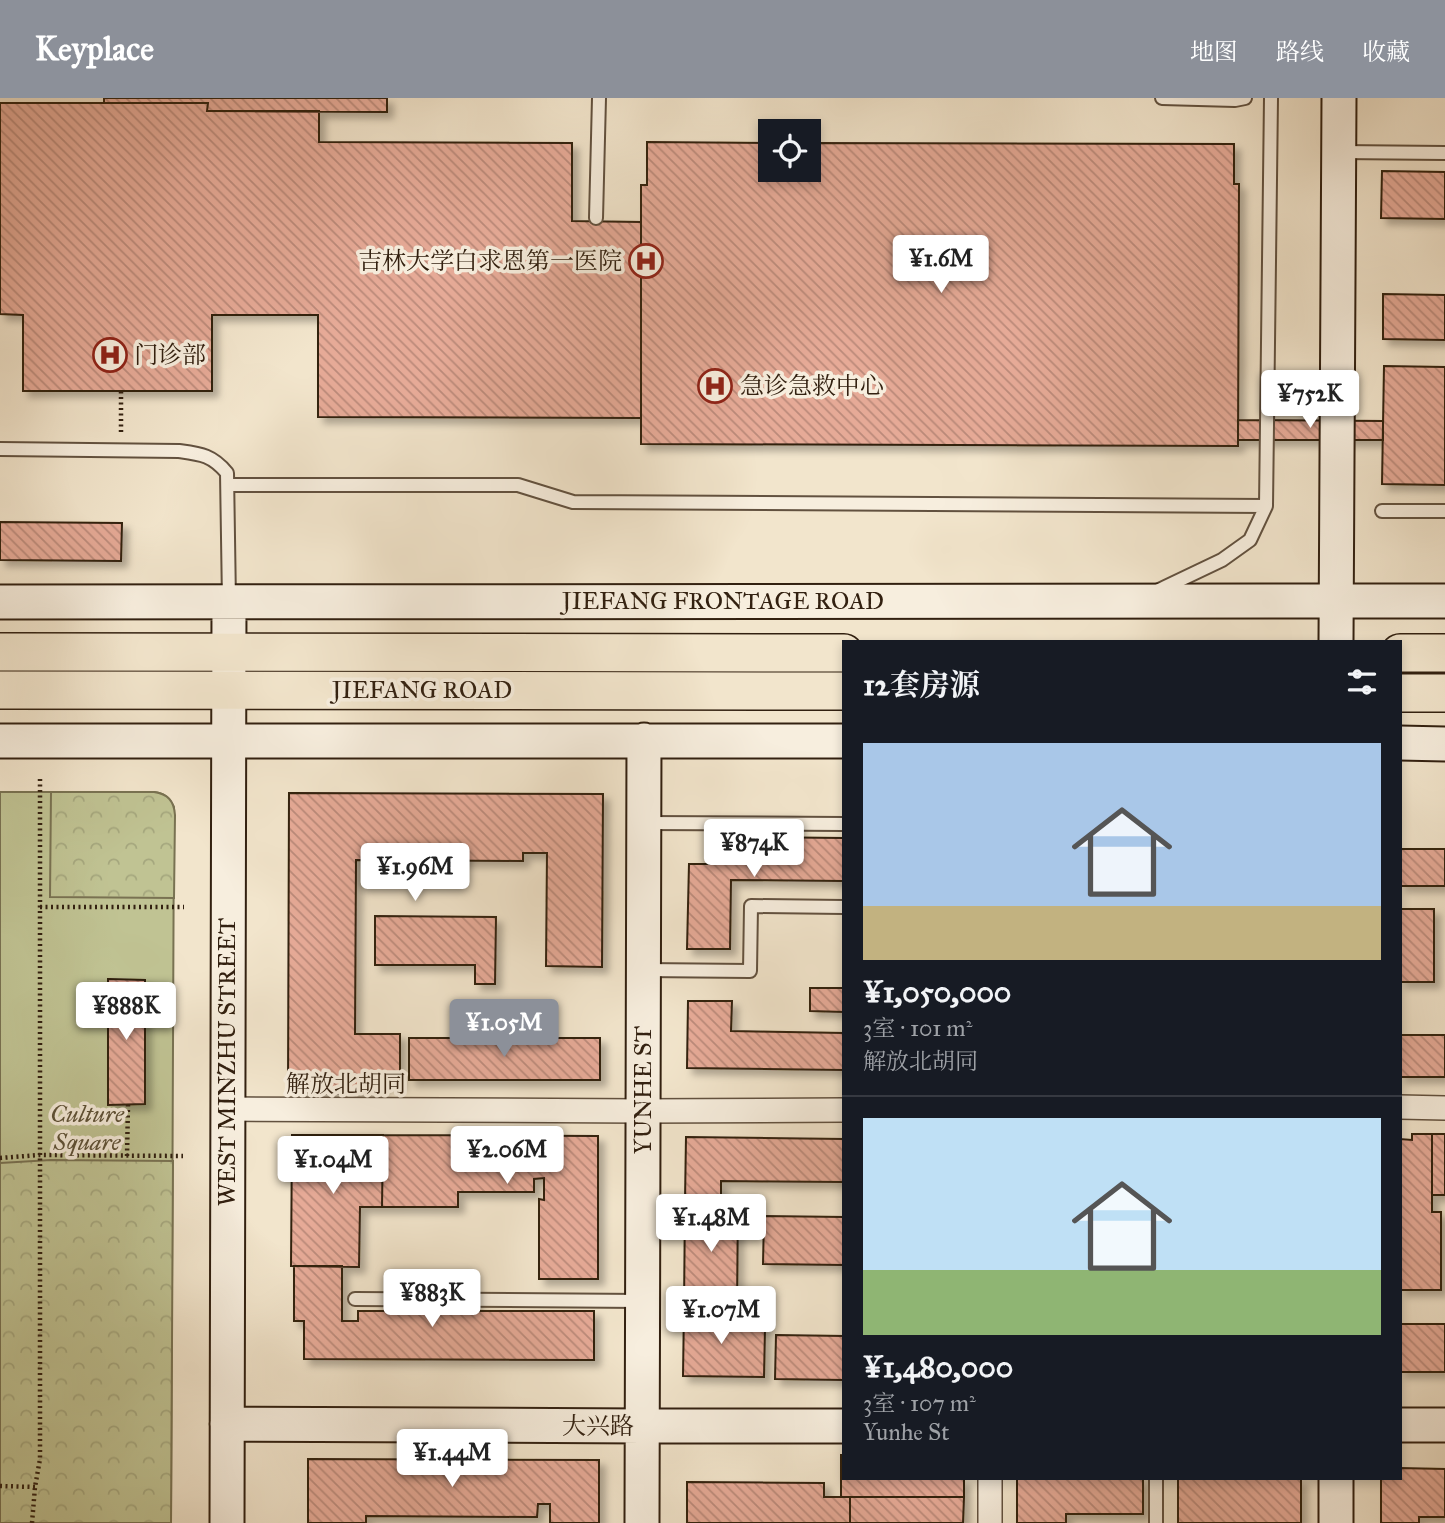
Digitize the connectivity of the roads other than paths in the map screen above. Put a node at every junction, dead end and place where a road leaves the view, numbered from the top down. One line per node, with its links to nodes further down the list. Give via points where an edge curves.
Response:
1 (598, 98): 8 (lane)
2 (1162, 98): 3 (lane)
3 (1245, 98)
4 (1271, 98): 11 (lane)
5 (1339, 98): 6 (street)
6 (1339, 152): 7 (lane); 14 (street)
7 (1445, 153)
8 (596, 218)
9 (0, 449): 10 (lane, via 204,454 227,472)
10 (228, 485): 11 (lane, via 518,485 573,502); 15 (lane)
11 (1266, 506): 16 (lane, via 1250,540 1222,560)
12 (1382, 511): 13 (lane)
13 (1445, 512)
14 (1337, 600): 16 (street, JIEFANG FRONTAGE ROAD); 17 (street, JIEFANG FRONTAGE ROAD); 19 (street)
15 (229, 601): 16 (street, JIEFANG FRONTAGE ROAD); 18 (street, JIEFANG FRONTAGE ROAD); 21 (street, WEST MINZHU STREET)
16 (1137, 601)
17 (1445, 601)
18 (0, 602)
19 (1336, 640)
20 (0, 652): 21 (main road, JIEFANG ROAD)
21 (228, 652): 22 (main road, JIEFANG ROAD); 26 (street, WEST MINZHU STREET)
22 (842, 653)
23 (1402, 653): 24 (main road)
24 (1445, 653)
25 (0, 690): 26 (main road, JIEFANG ROAD)
26 (229, 690): 27 (main road, JIEFANG ROAD); 32 (street, WEST MINZHU STREET)
27 (842, 691)
28 (1402, 692): 29 (main road)
29 (1445, 693)
30 (644, 740): 32 (street); 33 (street); 36 (street, YUNHE ST)
31 (0, 741): 32 (street)
32 (228, 741): 42 (street, WEST MINZHU STREET)
33 (842, 741)
34 (1402, 743): 35 (street)
35 (1445, 744)
36 (644, 823): 37 (lane); 39 (street, YUNHE ST)
37 (842, 824)
38 (842, 907): 39 (lane, via 751,906 750,971)
39 (643, 970): 44 (street, YUNHE ST)
40 (1402, 1107): 41 (street)
41 (1445, 1108)
42 (227, 1109): 44 (street, 解放北胡同); 47 (street, WEST MINZHU STREET)
43 (842, 1110): 44 (street, 解放北胡同)
44 (643, 1111): 46 (street, YUNHE ST)
45 (355, 1299): 46 (lane)
46 (642, 1301): 50 (street, YUNHE ST)
47 (227, 1424): 50 (street, 大兴路); 55 (street, WEST MINZHU STREET)
48 (1402, 1425): 49 (street)
49 (1445, 1425)
50 (642, 1426): 51 (street, 大兴路); 56 (street, YUNHE ST)
51 (842, 1426)
52 (990, 1480): 57 (street)
53 (1156, 1480): 58 (lane)
54 (1336, 1480): 59 (street)
55 (227, 1523)
56 (642, 1523)
57 (990, 1523)
58 (1156, 1523)
59 (1336, 1523)

